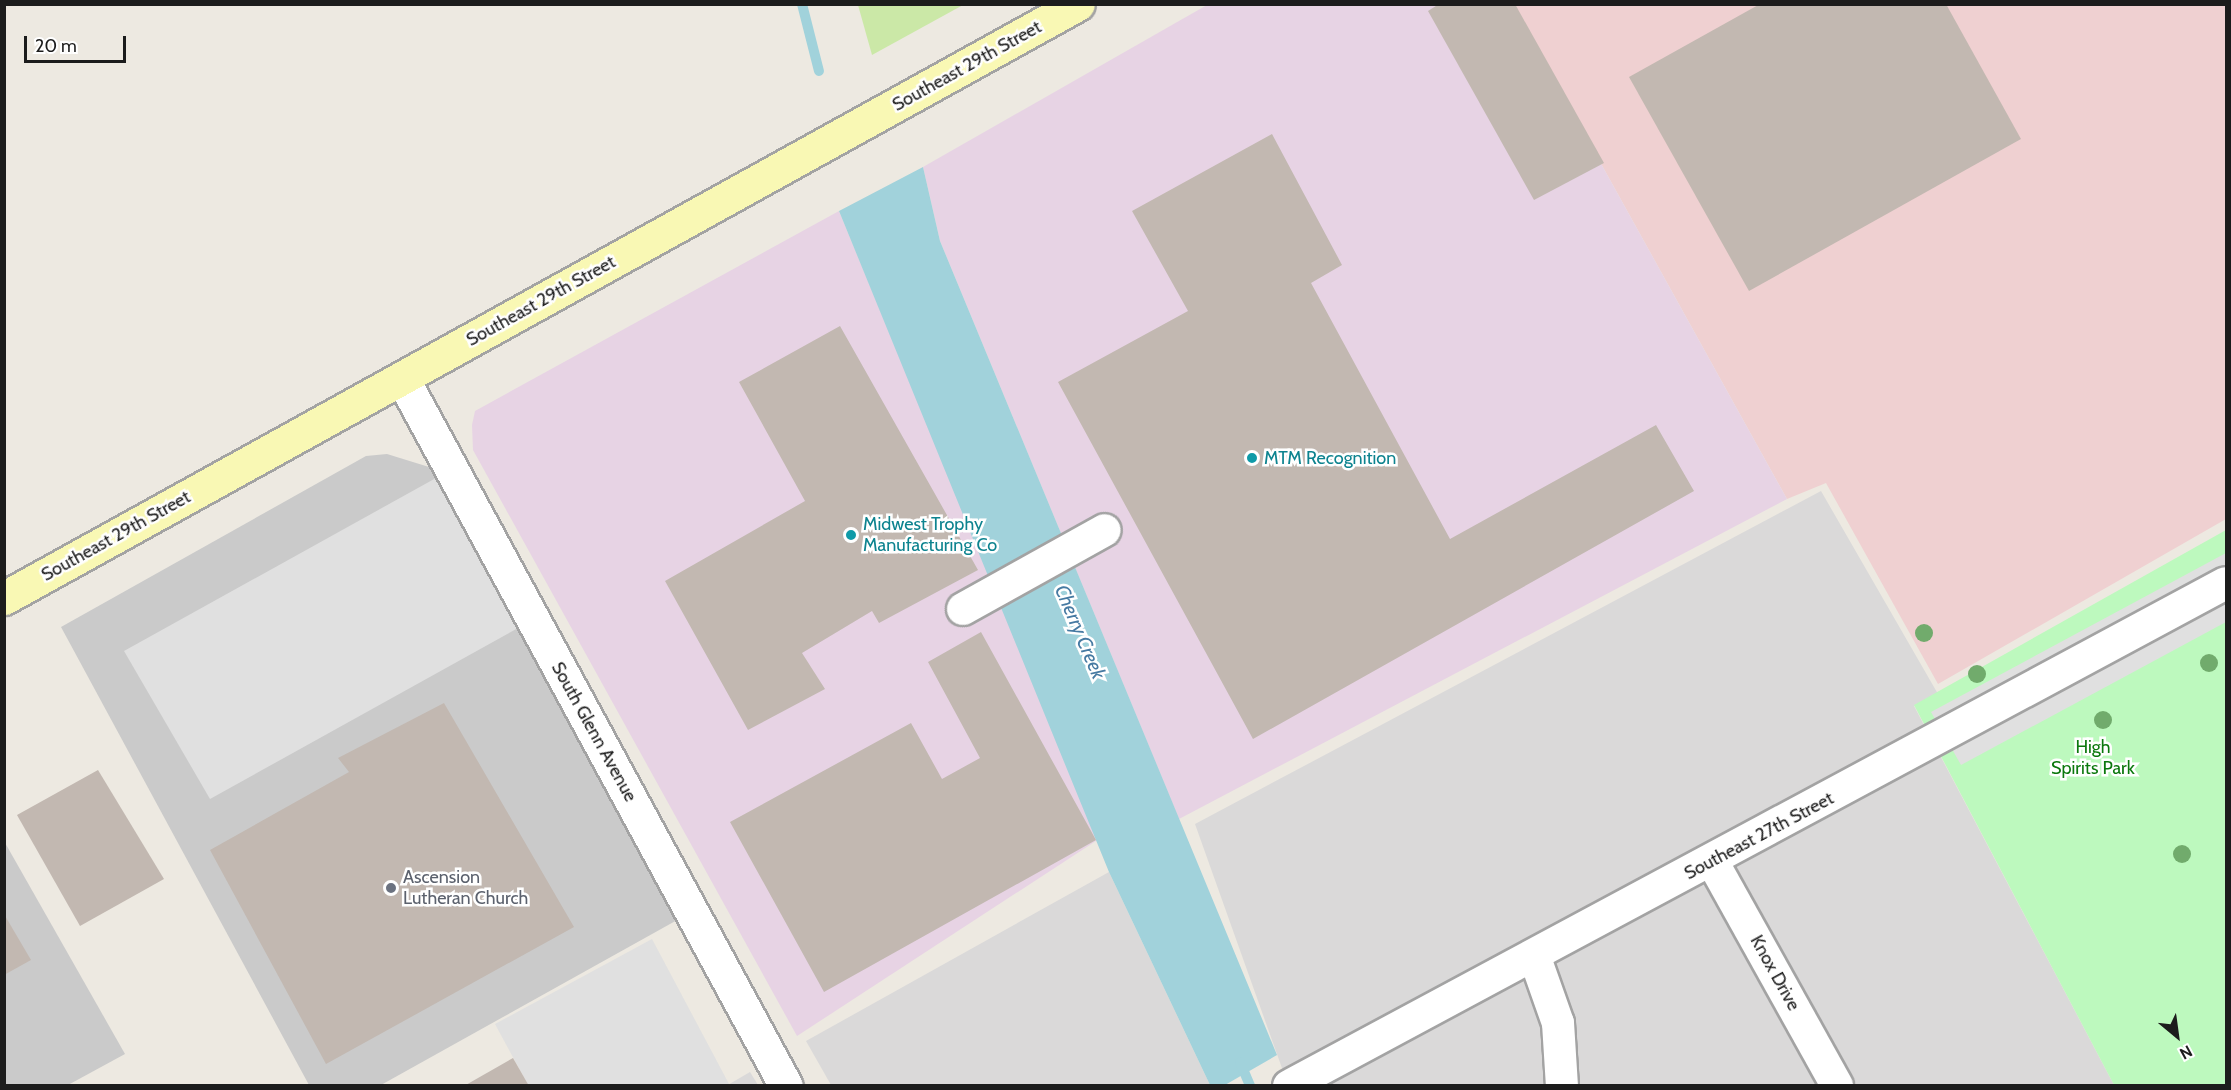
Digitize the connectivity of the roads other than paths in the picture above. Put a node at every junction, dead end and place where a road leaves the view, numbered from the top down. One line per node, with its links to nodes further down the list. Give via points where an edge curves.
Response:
1 (1078, 4): 2 (main road, Southeast 29th Street)
2 (402, 378): 5 (main road, Southeast 29th Street); 9 (street, South Glenn Avenue)
3 (1105, 530): 6 (street)
4 (2226, 583): 7 (street, Southeast 27th Street)
5 (4, 598)
6 (963, 609)
7 (1712, 861): 8 (street, Southeast 27th Street); 12 (street, Knox Drive)
8 (1534, 955): 10 (street, Southeast 27th Street); 11 (street, via 1558,1023)
9 (786, 1086)
10 (1289, 1086)
11 (1562, 1086)
12 (1838, 1086)

